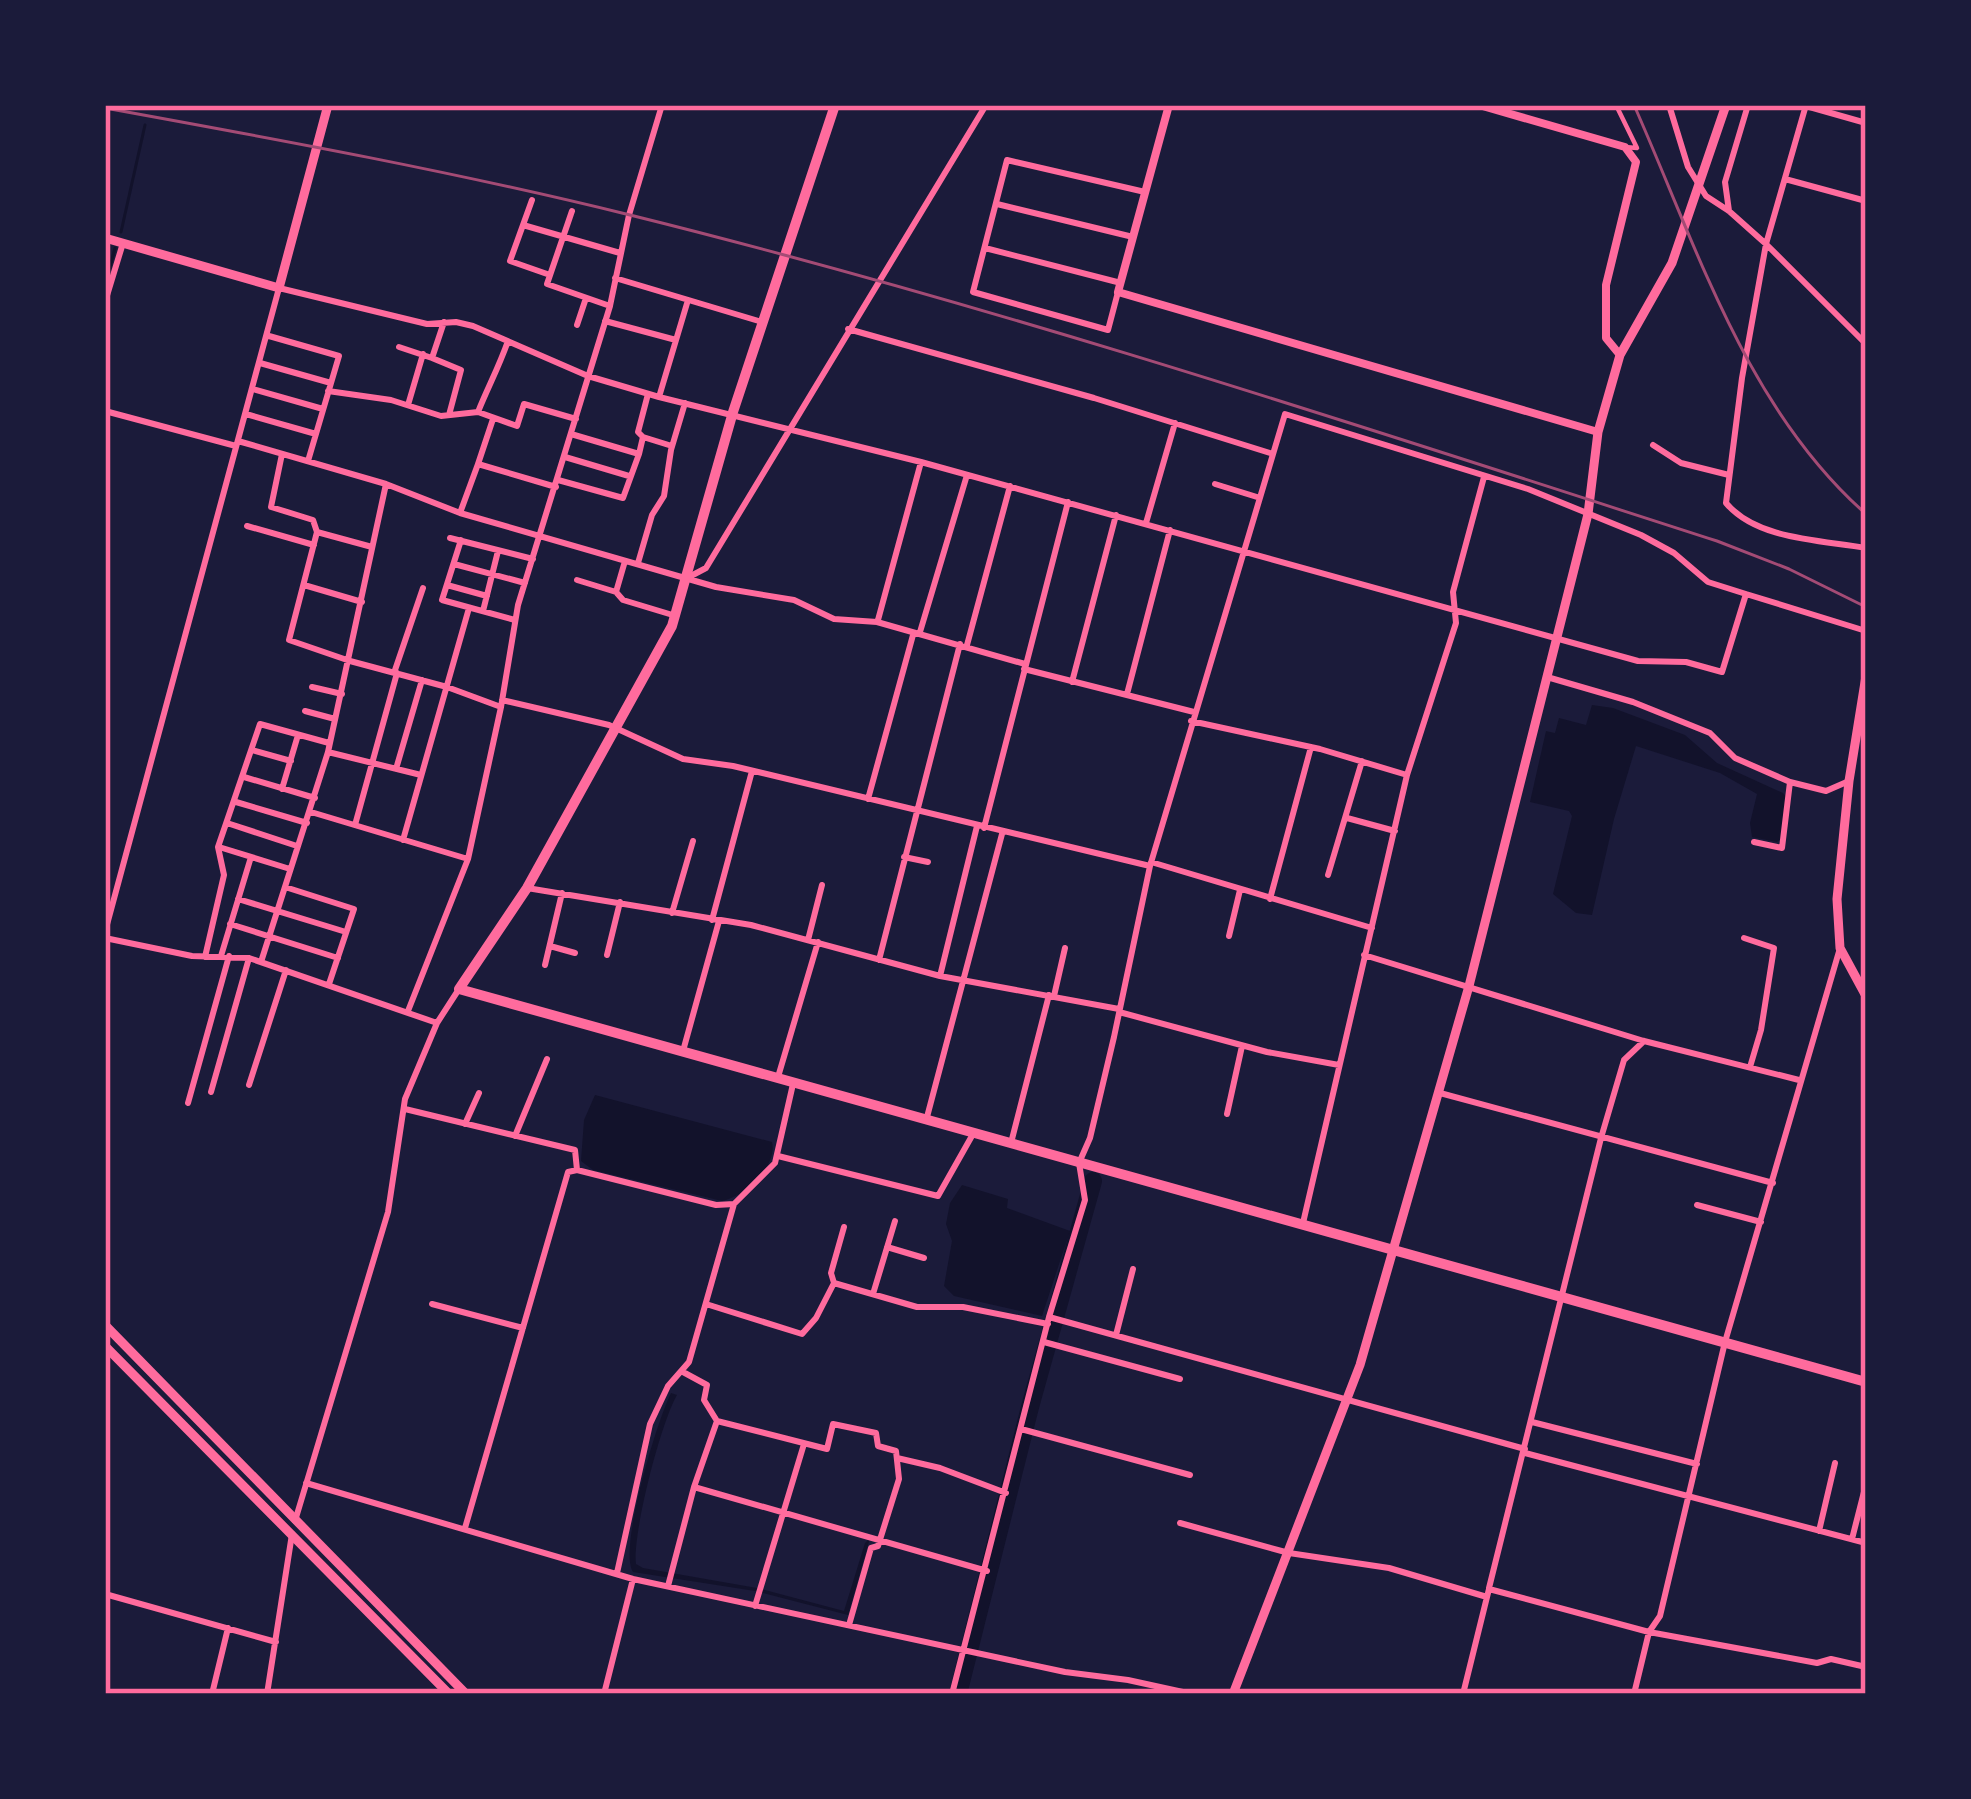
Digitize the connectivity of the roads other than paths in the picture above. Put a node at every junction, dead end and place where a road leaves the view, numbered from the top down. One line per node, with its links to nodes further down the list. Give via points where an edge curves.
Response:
1 (328, 105): 31 (main road)
2 (662, 105): 28 (street)
3 (835, 105): 39 (highway)
4 (986, 105): 41 (street)
5 (1168, 105): 15 (street)
6 (1478, 105): 13 (street)
7 (1616, 105): 13 (street, via 1637,148)
8 (1669, 105): 20 (street, via 1688,166 1706,196)
9 (1726, 105): 48 (main road, via 1672,263)
10 (1748, 105): 20 (street, via 1725,182)
11 (1806, 105): 12 (street); 14 (street)
12 (1866, 123)
13 (1625, 147): 48 (street, via 1636,162 1606,285 1606,338)
14 (1785, 179): 17 (street); 26 (street)
15 (1145, 193): 18 (street, via 1007,160); 22 (street)
16 (532, 200): 21 (street)
17 (1866, 201)
18 (996, 203): 22 (street); 27 (street)
19 (572, 211): 24 (street)
20 (1729, 211): 26 (street)
21 (523, 225): 24 (street); 29 (street, via 510,261)
22 (1133, 237): 32 (street)
23 (105, 238): 25 (main road)
24 (563, 239): 28 (street); 29 (street)
25 (123, 243): 31 (main road); 35 (street)
26 (1766, 244): 45 (street); 83 (street)
27 (985, 248): 32 (street); 32 (street, via 973,292 1108,330)
28 (620, 253): 30 (street)
29 (550, 275): 33 (street, via 547,284)
30 (615, 278): 34 (street); 36 (street)
31 (279, 288): 38 (street); 42 (street)
32 (1120, 288): 68 (street)
33 (586, 298): 36 (street); 40 (street)
34 (688, 299): 39 (street); 43 (street)
35 (105, 302)
36 (610, 306): 37 (street)
37 (605, 321): 43 (street); 51 (street)
38 (444, 322): 44 (street); 49 (street)
39 (766, 323): 61 (highway)
40 (577, 325)
41 (848, 329): 66 (street); 67 (street)
42 (268, 336): 50 (street); 52 (street, via 339,356)
43 (676, 340): 55 (street)
44 (508, 341): 51 (street); 60 (street)
45 (1866, 344)
46 (398, 347): 47 (street)
47 (424, 353): 49 (street); 57 (street)
48 (1620, 355): 68 (main road)
49 (433, 358): 63 (street, via 461,370)
50 (260, 363): 52 (street); 53 (street)
51 (587, 376): 54 (street); 65 (street)
52 (330, 387): 57 (street); 58 (street)
53 (253, 389): 58 (street); 62 (street)
54 (648, 394): 55 (street); 71 (street)
55 (659, 397): 56 (street)
56 (685, 403): 61 (street); 74 (street)
57 (408, 405): 63 (street)
58 (323, 409): 69 (street)
59 (105, 411): 72 (street)
60 (478, 412): 63 (street); 64 (street)
61 (733, 412): 67 (street); 112 (highway)
62 (246, 414): 69 (street); 72 (street)
63 (449, 415)
64 (493, 419): 65 (street, via 517,427 524,404); 81 (street)
65 (576, 419): 70 (street)
66 (1175, 423): 76 (street); 95 (street)
67 (789, 428): 80 (street); 112 (street, via 706,568)
68 (1598, 432): 93 (main road)
69 (316, 434): 79 (street)
70 (572, 434): 77 (street); 78 (street)
71 (643, 437): 74 (street); 77 (street)
72 (237, 443): 75 (street); 202 (street)
73 (1653, 445): 83 (street, via 1682,464)
74 (672, 446): 109 (street)
75 (282, 453): 79 (street); 98 (street, via 271,507 314,520)
76 (1270, 453): 85 (street, via 1285,414); 90 (street)
77 (639, 454): 84 (street)
78 (565, 458): 84 (street); 86 (street)
79 (308, 461): 87 (street)
80 (921, 462): 82 (street); 127 (street)
81 (478, 464): 86 (street); 92 (street)
82 (968, 475): 89 (street); 129 (street)
83 (1729, 475): 104 (street, via 1726,503 1738,518)
84 (629, 476): 86 (street, via 623,498)
85 (1484, 477): 93 (street); 122 (street)
86 (557, 483): 99 (street)
87 (386, 484): 92 (street); 103 (street)
88 (1215, 484): 90 (street)
89 (1010, 486): 91 (street); 131 (street)
90 (1257, 497): 105 (street)
91 (1068, 502): 94 (street); 133 (street)
92 (460, 513): 99 (street)
93 (1588, 514): 119 (street, via 1674,553 1708,582); 130 (main road)
94 (1116, 515): 95 (street); 138 (street)
95 (1146, 523): 97 (street)
96 (247, 526): 102 (street)
97 (1170, 530): 105 (street); 142 (street)
98 (317, 532): 102 (street); 103 (street)
99 (542, 534): 107 (street); 108 (street)
100 (450, 538): 101 (street)
101 (461, 541): 106 (street); 110 (street)
102 (314, 545): 115 (street)
103 (373, 547): 121 (street)
104 (1866, 548)
105 (1242, 549): 122 (street); 145 (street)
106 (498, 550): 107 (street); 111 (street)
107 (533, 559): 114 (street)
108 (625, 560): 109 (street); 118 (street)
109 (638, 563): 112 (street)
110 (454, 564): 111 (street); 116 (street)
111 (492, 574): 114 (street); 120 (street)
112 (689, 577): 125 (highway); 127 (street, via 794,600 834,619)
113 (577, 580): 118 (street)
114 (525, 583): 126 (street)
115 (304, 585): 121 (street); 132 (street, via 289,640)
116 (447, 585): 120 (street); 123 (street, via 442,600)
117 (423, 588): 134 (street)
118 (616, 592): 125 (street)
119 (1746, 594): 128 (street); 130 (street, via 1722,671 1638,661)
120 (487, 596): 124 (street)
121 (362, 602): 132 (street)
122 (1452, 606): 130 (street); 159 (street, via 1456,623)
123 (469, 608): 124 (street); 140 (street)
124 (483, 611): 126 (street)
125 (676, 616): 148 (highway)
126 (515, 620): 143 (street)
127 (877, 622): 129 (street)
128 (1866, 631)
129 (916, 633): 131 (street); 165 (street)
130 (1556, 636): 136 (main road)
131 (963, 645): 133 (street); 167 (street)
132 (350, 661): 134 (street); 141 (street)
133 (1025, 667): 138 (street); 173 (street)
134 (395, 673): 137 (street); 155 (street)
135 (1866, 676): 147 (main road)
136 (1547, 677): 162 (street, via 1710,733 1735,758); 224 (main road)
137 (422, 680): 140 (street); 156 (street)
138 (1072, 682): 142 (street)
139 (312, 687): 141 (street)
140 (447, 687): 143 (street); 158 (street)
141 (342, 694): 146 (street)
142 (1126, 695): 145 (street)
143 (502, 703): 148 (street); 183 (street)
144 (305, 711): 146 (street)
145 (1192, 716): 150 (street); 185 (street)
146 (335, 719): 151 (street)
147 (1862, 722): 161 (main road)
148 (616, 728): 157 (street, via 682,759); 190 (highway)
149 (298, 735): 151 (street); 152 (street, via 260,724); 153 (street)
150 (1311, 747): 154 (street); 194 (street)
151 (329, 748): 155 (street); 164 (street)
152 (252, 750): 153 (street); 160 (street)
153 (291, 761): 163 (street)
154 (1362, 761): 159 (street); 169 (street)
155 (371, 764): 156 (street); 172 (street)
156 (396, 771): 158 (street)
157 (752, 771): 165 (street); 198 (street)
158 (421, 775): 176 (street)
159 (1407, 776): 174 (street)
160 (244, 777): 163 (street); 166 (street)
161 (1849, 781): 162 (street, via 1826,791); 209 (main road)
162 (1790, 782): 178 (street, via 1782,848)
163 (283, 788): 164 (street)
164 (315, 798): 168 (street)
165 (868, 799): 167 (street)
166 (236, 802): 170 (street); 171 (street)
167 (916, 809): 173 (street); 181 (street)
168 (311, 812): 171 (street); 172 (street)
169 (1346, 818): 174 (street); 187 (street)
170 (225, 823): 179 (street); 180 (street)
171 (307, 823): 180 (street)
172 (355, 825): 176 (street)
173 (981, 827): 175 (street); 221 (street)
174 (1395, 831): 200 (street)
175 (1002, 833): 185 (street); 222 (street)
176 (403, 840): 183 (street)
177 (693, 841): 197 (street)
178 (1754, 842)
179 (218, 847): 182 (street); 214 (street, via 224,874)
180 (297, 847): 186 (street)
181 (904, 856): 184 (street); 217 (street)
182 (251, 857): 186 (street); 193 (street)
183 (468, 859): 228 (street)
184 (928, 862)
185 (1151, 864): 191 (street); 229 (street)
186 (290, 869): 189 (street)
187 (1328, 875)
188 (822, 885): 206 (street)
189 (284, 887): 196 (street); 201 (street, via 354,909)
190 (527, 889): 192 (street); 225 (highway)
191 (1240, 890): 194 (street); 204 (street)
192 (562, 893): 195 (street); 207 (street)
193 (238, 899): 196 (street); 199 (street)
194 (1270, 899): 200 (street)
195 (620, 902): 197 (street); 211 (street)
196 (276, 912): 201 (street); 203 (street)
197 (672, 913): 198 (street)
198 (715, 921): 206 (street); 233 (street)
199 (230, 924): 203 (street); 213 (street)
200 (1372, 928): 212 (street)
201 (346, 932): 216 (street)
202 (105, 935): 214 (street)
203 (269, 935): 216 (street); 218 (street)
204 (1229, 936)
205 (1744, 938): 236 (street, via 1774,948)
206 (813, 941): 217 (street); 237 (street)
207 (550, 946): 210 (street); 219 (street)
208 (1065, 948): 226 (street)
209 (1840, 949): 227 (main road); 238 (street)
210 (575, 953)
211 (607, 955)
212 (1364, 955): 224 (street); 235 (street)
213 (225, 956): 214 (street); 215 (street); 244 (street)
214 (205, 957)
215 (249, 958): 218 (street); 241 (street)
216 (338, 958): 223 (street)
217 (879, 960): 221 (street)
218 (261, 962): 220 (street)
219 (545, 965)
220 (286, 970): 223 (street); 240 (street)
221 (940, 976): 222 (street)
222 (964, 981): 226 (street); 247 (street)
223 (329, 984): 228 (street)
224 (1468, 986): 231 (street); 242 (main road)
225 (459, 989): 230 (street); 233 (highway)
226 (1051, 996): 229 (street); 252 (street)
227 (1866, 996)
228 (408, 1011): 230 (street)
229 (1119, 1011): 232 (street); 254 (street)
230 (436, 1023): 245 (street)
231 (1644, 1041): 236 (street); 251 (street, via 1624,1060)
232 (1242, 1046): 235 (street); 246 (street)
233 (682, 1052): 237 (highway)
234 (547, 1059): 250 (street)
235 (1339, 1065): 261 (street)
236 (1750, 1067): 238 (street)
237 (778, 1078): 239 (highway)
238 (1800, 1081): 256 (street)
239 (793, 1082): 247 (highway); 253 (street)
240 (249, 1085)
241 (212, 1092)
242 (1439, 1092): 251 (street); 264 (main road)
243 (479, 1093): 248 (street)
244 (188, 1103)
245 (404, 1109): 248 (street); 292 (street, via 388,1212)
246 (1227, 1114)
247 (926, 1121): 249 (highway)
248 (465, 1124): 250 (street)
249 (973, 1134): 252 (highway); 253 (street, via 938,1196)
250 (514, 1136): 255 (street, via 575,1150)
251 (1601, 1138): 256 (street); 269 (street)
252 (1011, 1144): 254 (highway)
253 (777, 1156): 257 (street)
254 (1079, 1163): 261 (highway); 272 (street, via 1085,1200)
255 (577, 1170): 257 (street); 274 (street, via 568,1172)
256 (1773, 1184): 260 (street)
257 (734, 1204): 270 (street)
258 (1697, 1204): 260 (street)
259 (896, 1221): 263 (street)
260 (1761, 1222): 277 (street)
261 (1302, 1226): 264 (highway)
262 (844, 1227): 267 (street)
263 (887, 1247): 265 (street); 268 (street)
264 (1390, 1252): 269 (highway); 282 (main road)
265 (924, 1258)
266 (1132, 1269): 275 (street)
267 (834, 1283): 268 (street); 270 (street, via 802,1334)
268 (873, 1294): 272 (street, via 917,1307)
269 (1562, 1298): 277 (highway); 284 (street)
270 (705, 1303): 279 (street)
271 (432, 1304): 274 (street)
272 (1052, 1320): 275 (street); 276 (street)
273 (105, 1325): 298 (main road)
274 (523, 1328): 300 (street)
275 (1116, 1335): 282 (street)
276 (1047, 1342): 280 (street); 285 (street)
277 (1725, 1342): 281 (highway); 290 (street)
278 (105, 1346): 302 (main road)
279 (683, 1372): 283 (street, via 707,1385 704,1400); 308 (street, via 653,1415)
280 (1180, 1378)
281 (1866, 1382)
282 (1348, 1402): 287 (street); 306 (main road)
283 (717, 1421): 286 (street); 294 (street)
284 (1532, 1422): 287 (street); 290 (street)
285 (1024, 1430): 291 (street); 295 (street)
286 (803, 1444): 288 (street, via 827,1449 833,1424 876,1433 878,1446 896,1451); 297 (street)
287 (1525, 1451): 296 (street); 311 (street)
288 (897, 1459): 295 (street); 303 (street)
289 (1835, 1463): 301 (street)
290 (1698, 1464): 296 (street)
291 (1190, 1474)
292 (306, 1483): 298 (street); 300 (street)
293 (1866, 1484): 304 (street)
294 (694, 1487): 297 (street); 310 (street)
295 (1006, 1493): 307 (street)
296 (1690, 1496): 301 (street); 316 (street)
297 (781, 1512): 303 (street); 313 (street)
298 (296, 1519): 302 (street); 323 (main road)
299 (1180, 1522): 306 (street)
300 (465, 1528): 308 (street)
301 (1819, 1531): 304 (street)
302 (292, 1534): 317 (street); 322 (main road)
303 (880, 1540): 307 (street); 314 (street)
304 (1852, 1540): 305 (street)
305 (1866, 1543)
306 (1288, 1553): 311 (street); 327 (main road)
307 (987, 1571): 318 (street)
308 (616, 1573): 309 (street)
309 (633, 1579): 310 (street); 324 (street)
310 (668, 1582): 313 (street)
311 (1488, 1593): 316 (street); 328 (street)
312 (106, 1598): 315 (street)
313 (755, 1606): 314 (street)
314 (849, 1625): 318 (street)
315 (228, 1628): 317 (street); 320 (street)
316 (1649, 1632): 319 (street); 329 (street)
317 (276, 1642): 321 (street)
318 (965, 1651): 325 (street); 326 (street)
319 (1866, 1667)
320 (212, 1694)
321 (267, 1694)
322 (448, 1694)
323 (466, 1694)
324 (604, 1694)
325 (952, 1694)
326 (1192, 1694)
327 (1233, 1694)
328 (1463, 1694)
329 (1634, 1694)

